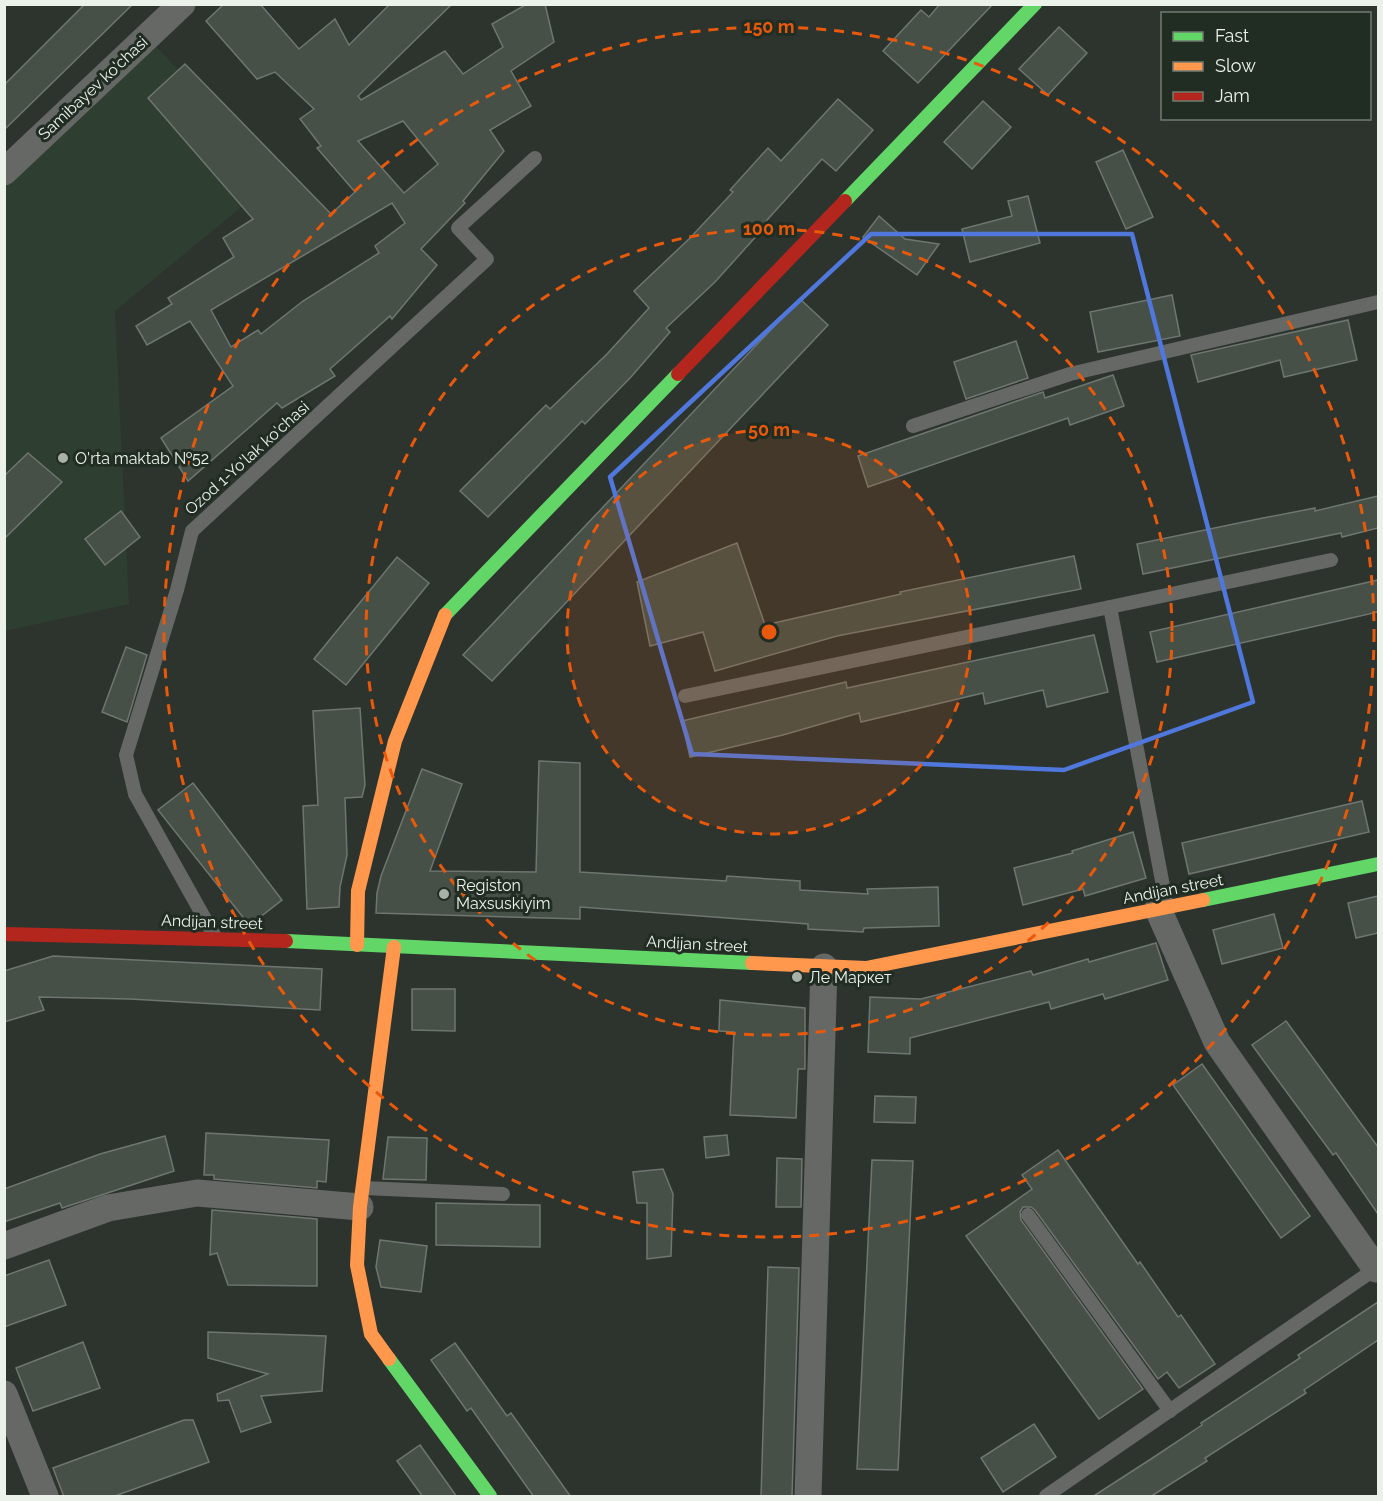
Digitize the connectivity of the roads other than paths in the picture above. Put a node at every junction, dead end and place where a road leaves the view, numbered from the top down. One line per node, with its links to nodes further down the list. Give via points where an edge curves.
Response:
1 (182, 4): 4 (street, Samibayev ko'chasi)
2 (1035, 4): 14 (street, via 445,615 395,741 358,891)
3 (535, 158): 13 (lane, Ozod 1-Yo'lak ko'chasi, via 458,228 487,259 192,531 126,754 135,794)
4 (4, 172)
5 (1378, 302): 6 (lane, via 1070,374)
6 (913, 426)
7 (1331, 560): 8 (lane)
8 (1110, 607): 9 (lane); 11 (lane)
9 (685, 696)
10 (1378, 864): 11 (street, Andijan street)
11 (1162, 908): 16 (street, Andijan street, via 866,968); 21 (street, via 1217,1042)
12 (4, 934): 13 (street, Andijan street)
13 (215, 938): 14 (street, Andijan street)
14 (357, 945): 15 (street, Andijan street)
15 (394, 947): 16 (street, Andijan street); 18 (street)
16 (824, 966): 26 (street)
17 (503, 1194): 18 (lane)
18 (361, 1198): 20 (street, via 197,1193 108,1208); 25 (street, via 357,1265 370,1334)
19 (1028, 1215): 23 (lane)
20 (4, 1246)
21 (1377, 1268): 23 (lane)
22 (4, 1394): 24 (street)
23 (1170, 1411): 27 (lane)
24 (45, 1497)
25 (490, 1497)
26 (808, 1497)
27 (1046, 1497)

